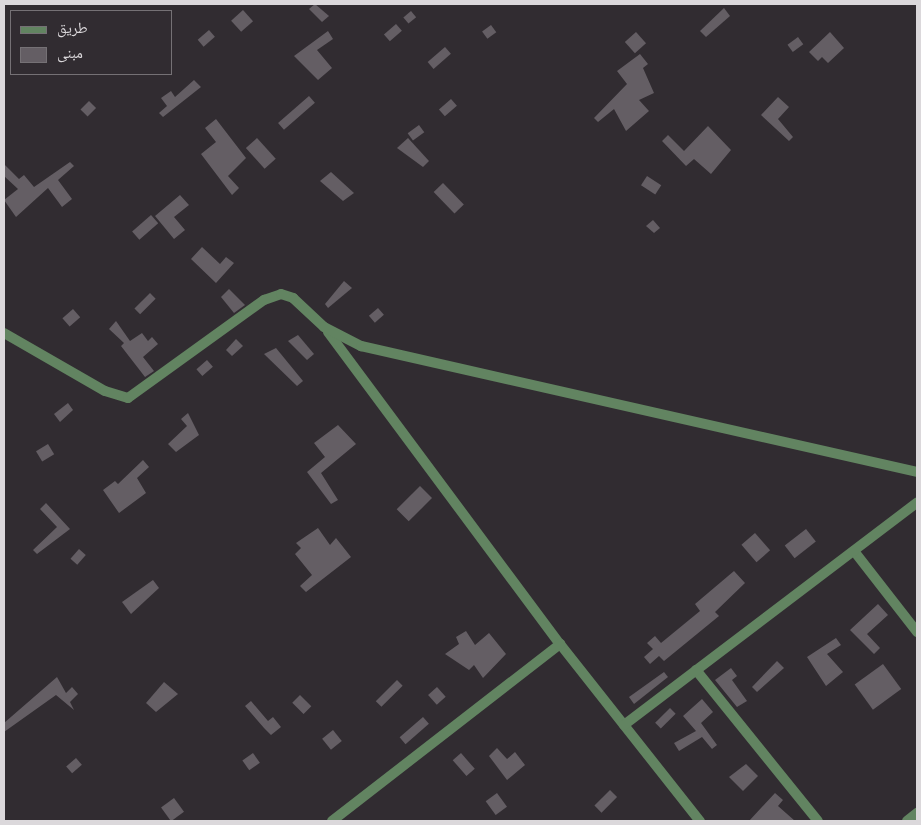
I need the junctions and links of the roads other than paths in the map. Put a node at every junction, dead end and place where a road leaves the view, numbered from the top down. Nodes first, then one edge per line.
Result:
1 (324, 327) junction
2 (4, 333) edge
3 (917, 472) edge
4 (917, 503) edge
5 (854, 551) junction
6 (917, 632) edge
7 (560, 644) junction
8 (696, 670) junction
9 (624, 725) junction
10 (917, 813) edge
11 (333, 821) edge
12 (700, 821) edge
13 (818, 821) edge
14 (907, 821) edge

1 - 2 street
1 - 3 street
1 - 7 street
4 - 5 street
5 - 6 street
5 - 8 street
7 - 9 street
7 - 11 street
8 - 9 street
8 - 13 street
9 - 12 street
10 - 14 street

